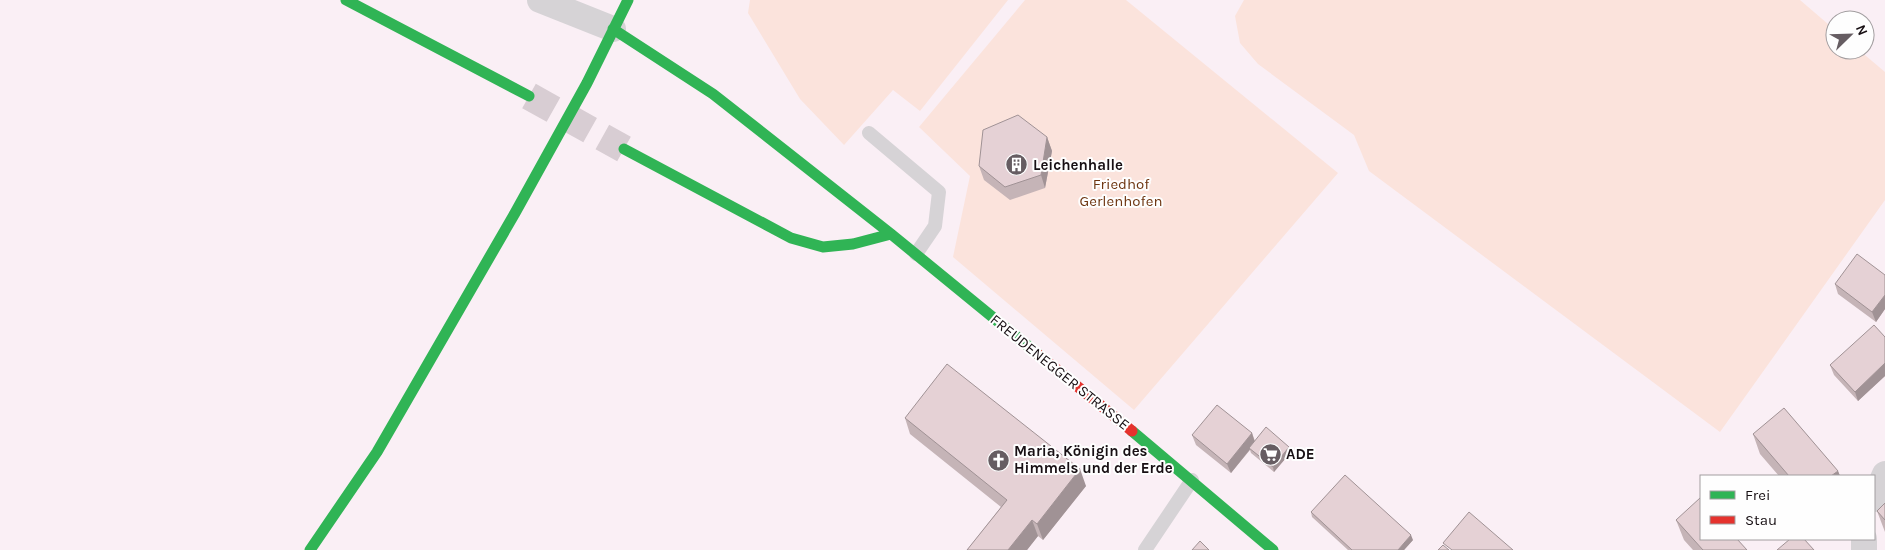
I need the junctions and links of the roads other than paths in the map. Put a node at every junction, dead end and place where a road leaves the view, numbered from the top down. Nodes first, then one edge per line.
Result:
1 (346, 0) edge
2 (540, 0) edge
3 (628, 0) edge
4 (613, 29) junction
5 (529, 96) tunnel mouth
6 (869, 133) dead end
7 (624, 149) tunnel mouth
8 (891, 234) junction
9 (916, 254) junction
10 (1885, 474) edge
11 (1192, 480) junction
12 (1875, 497) edge
13 (310, 550) edge
14 (1145, 550) edge
15 (1273, 550) edge

1 - 5 street
2 - 4 street, FREUDENEGGER STRASSE
3 - 4 street
4 - 8 street, FREUDENEGGER STRASSE
4 - 13 street
6 - 9 lane
7 - 8 street
8 - 9 street, FREUDENEGGER STRASSE
9 - 11 street, FREUDENEGGER STRASSE
10 - 12 street
11 - 14 lane
11 - 15 street, FREUDENEGGER STRASSE

